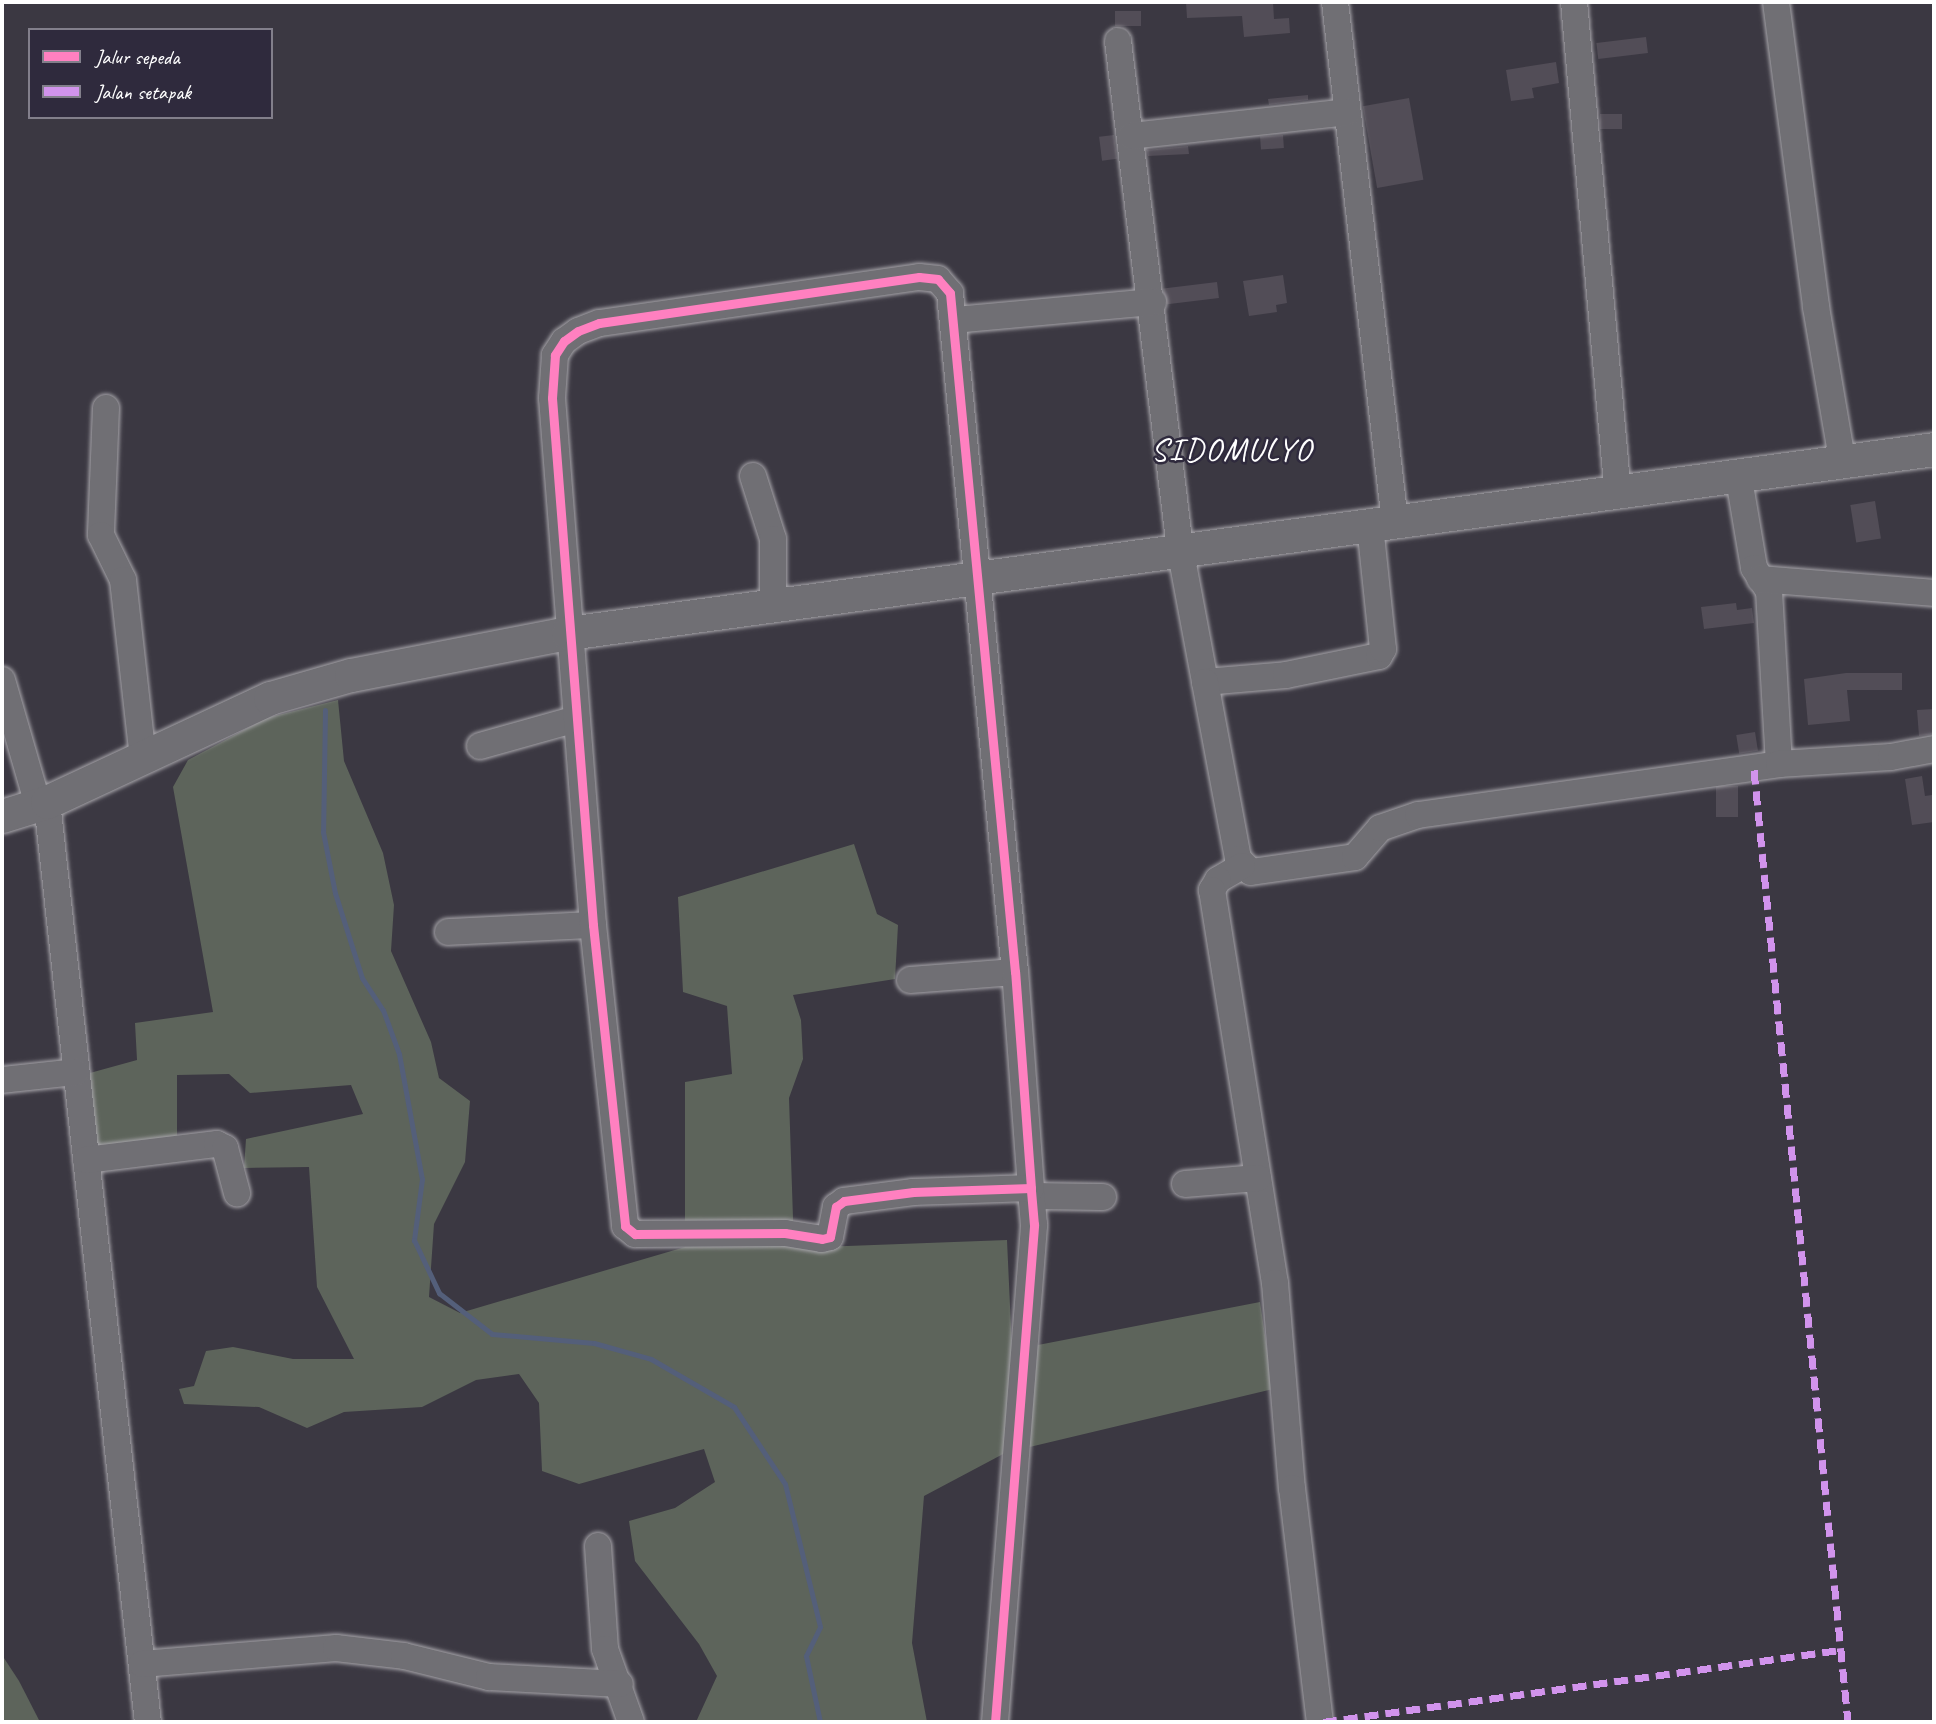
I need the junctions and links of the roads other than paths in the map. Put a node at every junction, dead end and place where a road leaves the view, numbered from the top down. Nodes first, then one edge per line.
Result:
1 (1335, 2) edge
2 (1574, 2) edge
3 (1776, 2) edge
4 (1118, 41) dead end
5 (1348, 113) junction
6 (1131, 136) junction
7 (1153, 302) junction
8 (955, 320) junction
9 (106, 408) dead end
10 (1934, 449) edge
11 (1842, 459) junction
12 (1738, 473) junction
13 (753, 476) dead end
14 (1618, 492) junction
15 (1382, 523) junction
16 (1180, 548) junction
17 (1760, 579) junction
18 (975, 580) junction
19 (1934, 593) edge
20 (773, 605) junction
21 (568, 633) junction
22 (2, 680) edge
23 (1205, 682) junction
24 (576, 719) junction
25 (480, 746) dead end
26 (1934, 748) edge
27 (143, 759) junction
28 (1779, 764) junction
29 (43, 803) junction
30 (2, 816) edge
31 (1242, 866) junction
32 (593, 925) junction
33 (448, 932) dead end
34 (1015, 972) junction
35 (910, 980) dead end
36 (76, 1072) junction
37 (2, 1080) edge
38 (86, 1160) junction
39 (1258, 1178) junction
40 (1185, 1184) dead end
41 (1031, 1192) junction
42 (237, 1193) dead end
43 (1102, 1197) dead end
44 (598, 1546) dead end
45 (142, 1664) junction
46 (620, 1684) junction
47 (148, 1722) edge
48 (631, 1722) edge
49 (995, 1722) edge
50 (1320, 1722) edge

1 - 5 street
2 - 14 street
3 - 11 street
4 - 6 street
5 - 6 street
5 - 15 street
6 - 7 street
7 - 8 street
7 - 16 street
8 - 18 street
8 - 21 street
9 - 27 street
10 - 11 main road
11 - 12 main road
12 - 14 main road
12 - 17 street
13 - 20 street
14 - 15 main road
15 - 16 main road
15 - 23 street
16 - 18 main road
16 - 23 street
17 - 19 street
17 - 28 street
18 - 20 main road
18 - 34 street
20 - 21 main road
21 - 24 street
21 - 27 main road
22 - 29 street
23 - 31 street
24 - 25 street
24 - 32 street
26 - 28 street
27 - 29 main road
28 - 31 street
29 - 30 main road
29 - 36 street
31 - 39 street
32 - 33 street
32 - 41 street
34 - 35 street
34 - 41 street
36 - 37 street
36 - 38 street
38 - 42 street
38 - 45 street
39 - 40 street
39 - 50 street
41 - 43 street
41 - 49 street
44 - 46 street
45 - 46 street
45 - 47 street
46 - 48 street

